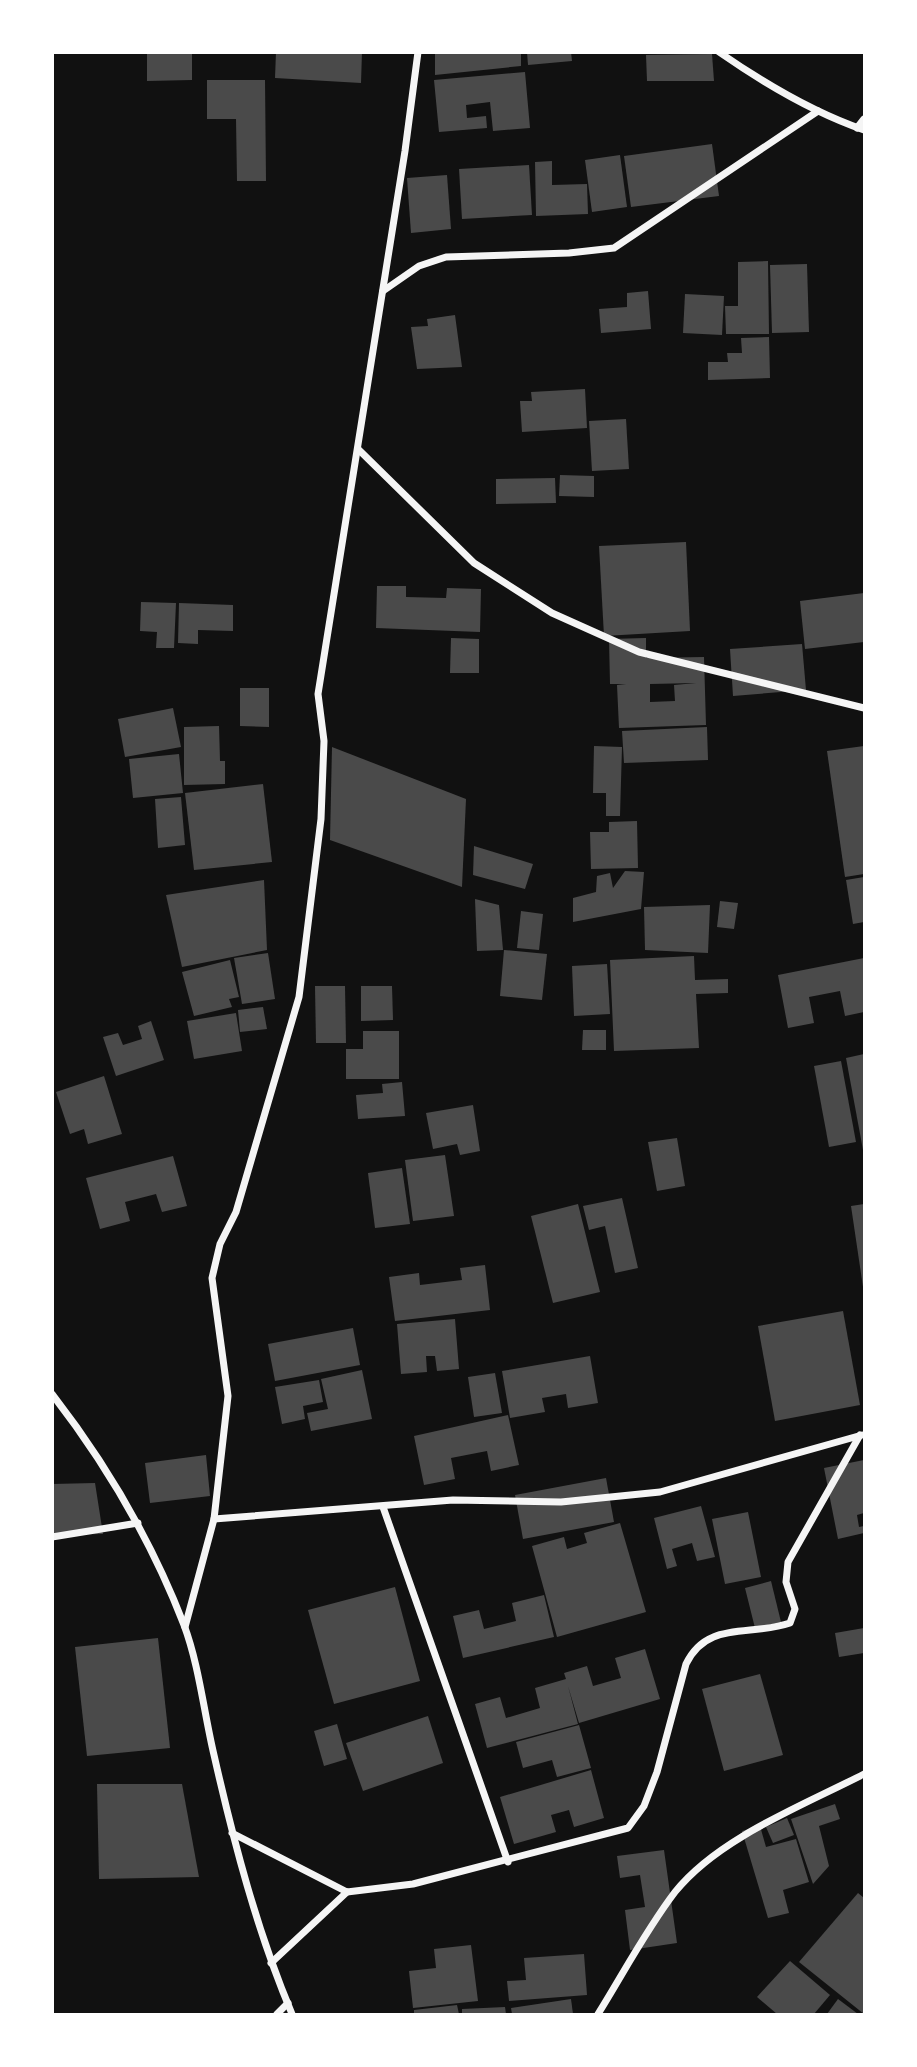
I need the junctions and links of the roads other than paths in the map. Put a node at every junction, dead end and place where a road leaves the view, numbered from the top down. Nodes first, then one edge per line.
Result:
1 (418, 52) edge
2 (719, 52) edge
3 (818, 111) junction
4 (864, 118) edge
5 (861, 129) edge
6 (383, 291) junction
7 (358, 449) junction
8 (864, 708) edge
9 (52, 1394) edge
10 (862, 1435) edge
11 (383, 1507) junction
12 (214, 1518) junction
13 (138, 1523) junction
14 (52, 1537) edge
15 (185, 1627) junction
16 (864, 1774) edge
17 (232, 1833) junction
18 (508, 1862) junction
19 (347, 1892) junction
20 (271, 1963) junction
21 (288, 2003) junction
22 (277, 2014) edge
23 (292, 2014) edge
24 (598, 2014) edge

1 - 6 street
2 - 3 street
3 - 5 street
3 - 6 street
4 - 5 street
6 - 7 street
7 - 8 street
7 - 12 street
9 - 13 street
10 - 11 street
10 - 18 street
11 - 12 street
11 - 18 street
12 - 15 street
13 - 14 street
13 - 15 street
15 - 17 street
16 - 24 street
17 - 19 street
17 - 20 street
18 - 19 street
19 - 20 street
20 - 21 street
21 - 22 street
21 - 23 street

